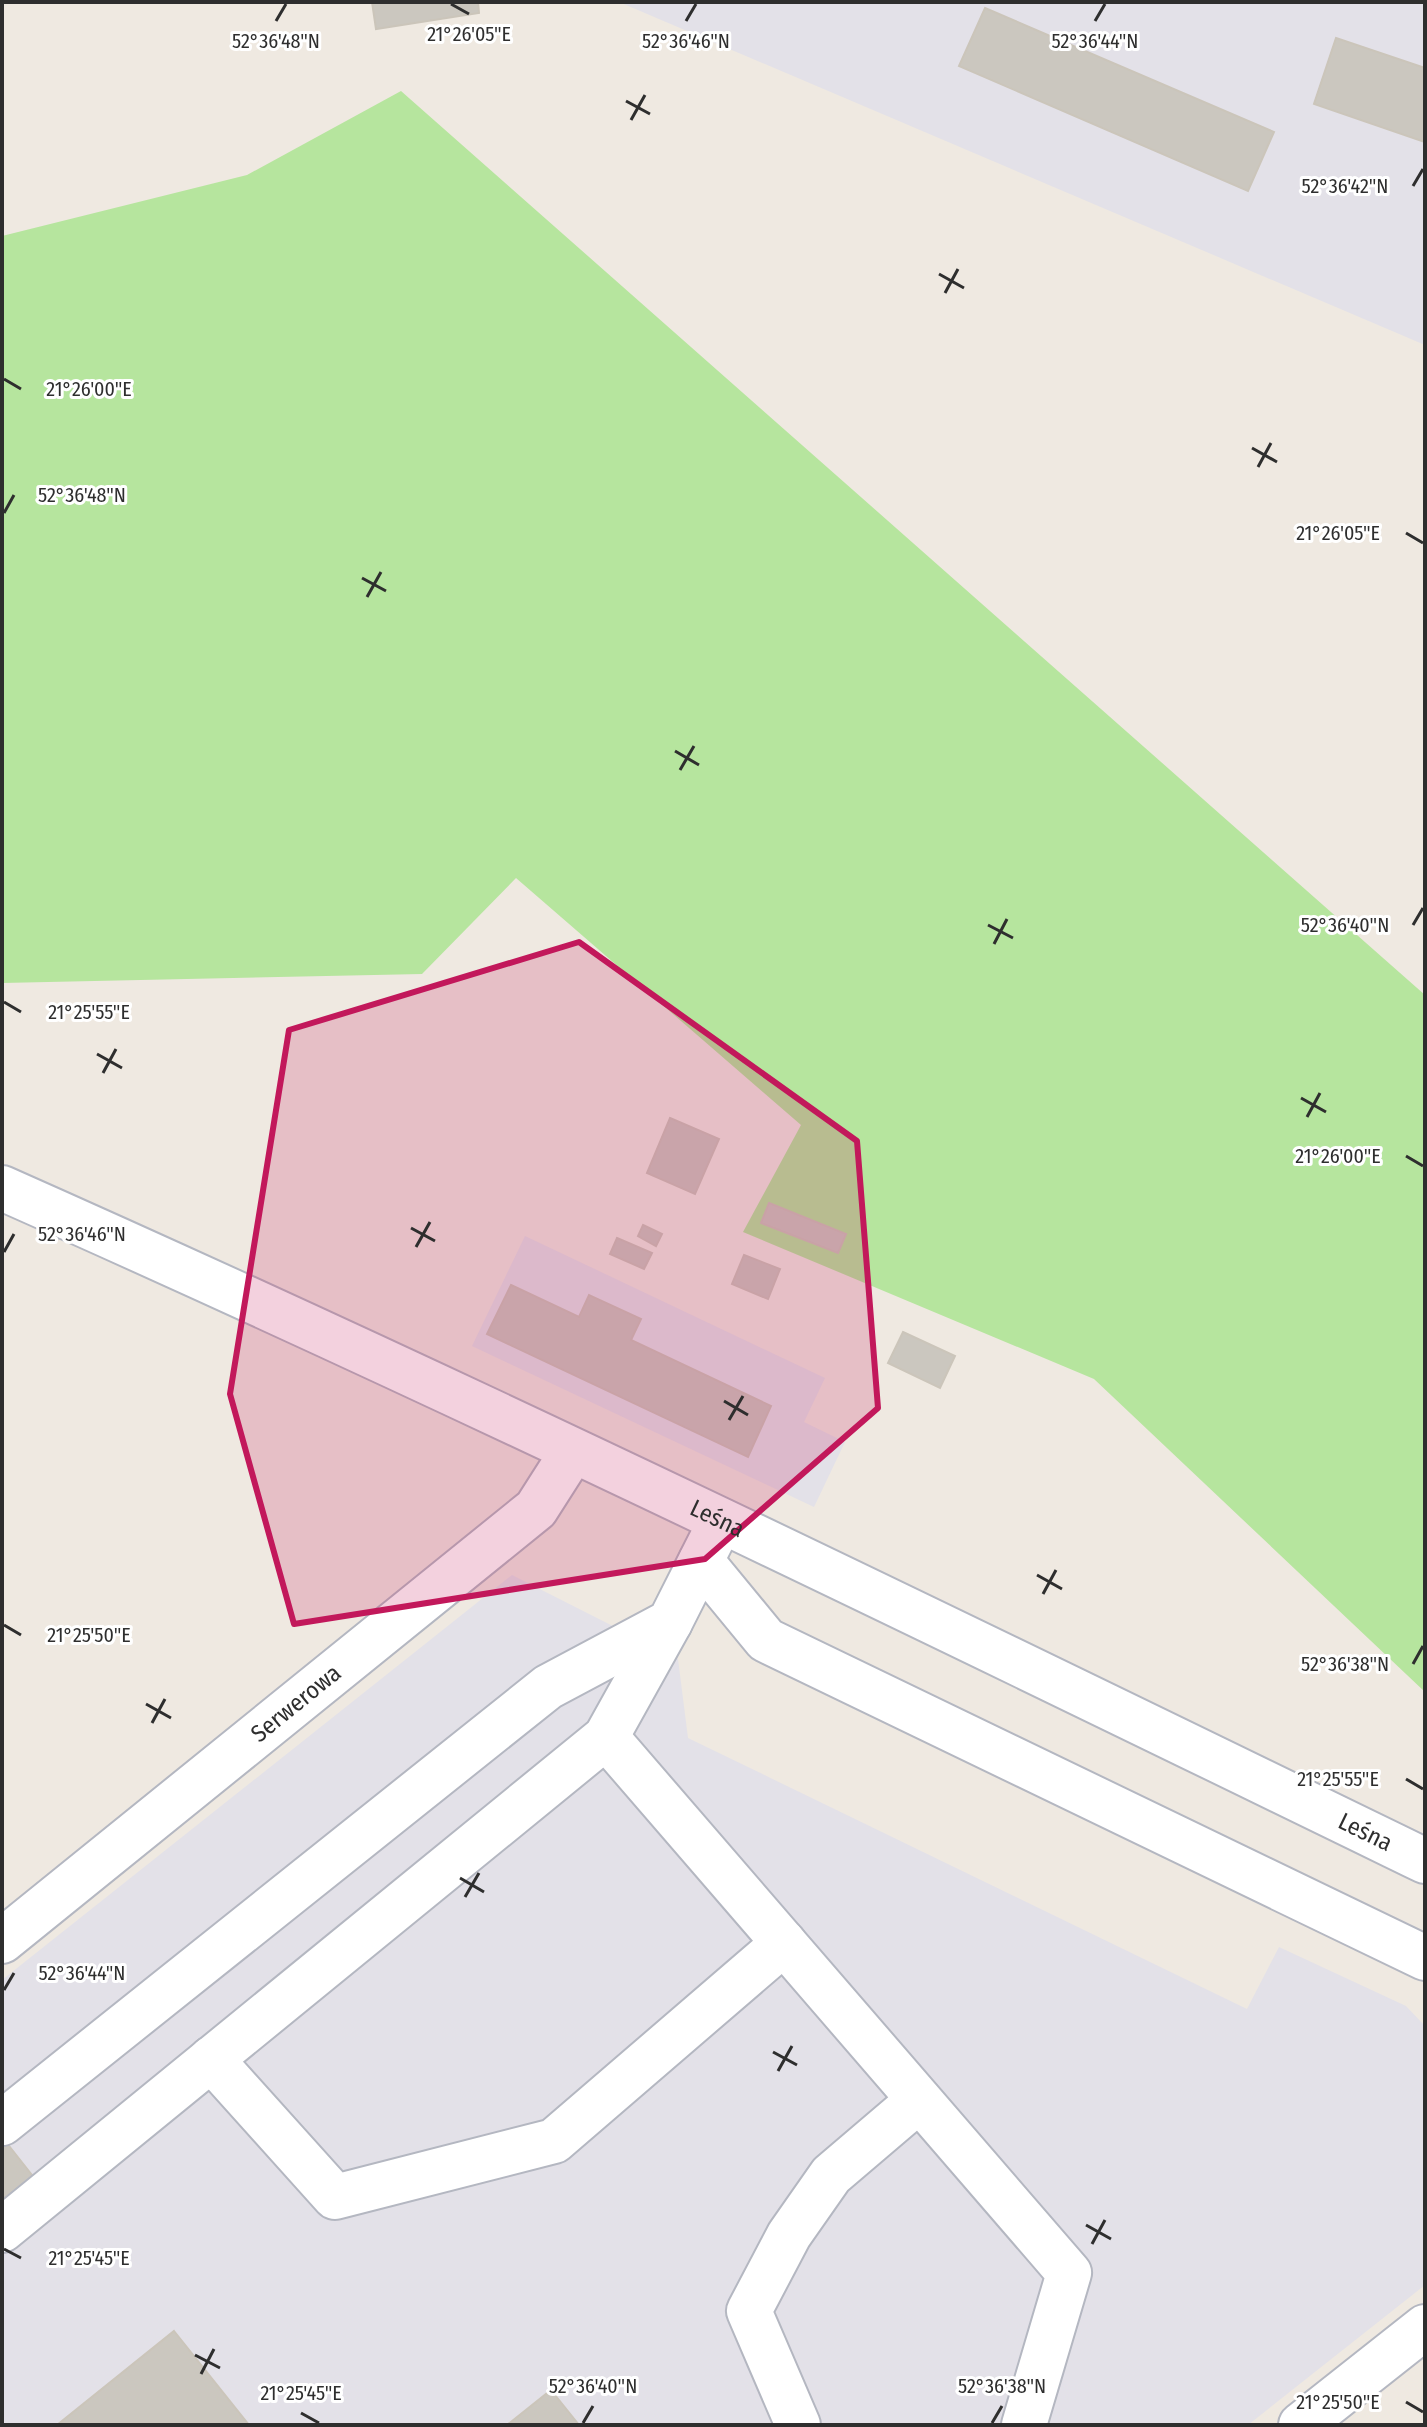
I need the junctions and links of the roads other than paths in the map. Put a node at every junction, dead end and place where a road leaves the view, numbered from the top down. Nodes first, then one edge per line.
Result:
1 (2, 1188) edge
2 (573, 1451) junction
3 (721, 1521) junction
4 (701, 1561) junction
5 (670, 1622) junction
6 (606, 1737) junction
7 (1425, 1861) edge
8 (2, 1941) edge
9 (784, 1943) junction
10 (1425, 1958) edge
11 (211, 2059) junction
12 (919, 2100) junction
13 (2, 2123) edge
14 (2, 2230) edge
15 (1425, 2327) edge
16 (798, 2425) edge
17 (1024, 2425) edge
18 (1301, 2425) edge

1 - 2 street, Leśna
2 - 3 street, Leśna
2 - 8 street, Serwerowa
3 - 4 street
3 - 7 street, Leśna
4 - 5 street
4 - 10 street
5 - 6 street
5 - 13 street
6 - 9 street
6 - 11 street
9 - 11 street
9 - 12 street
11 - 14 street
12 - 16 street
12 - 17 street
15 - 18 street

